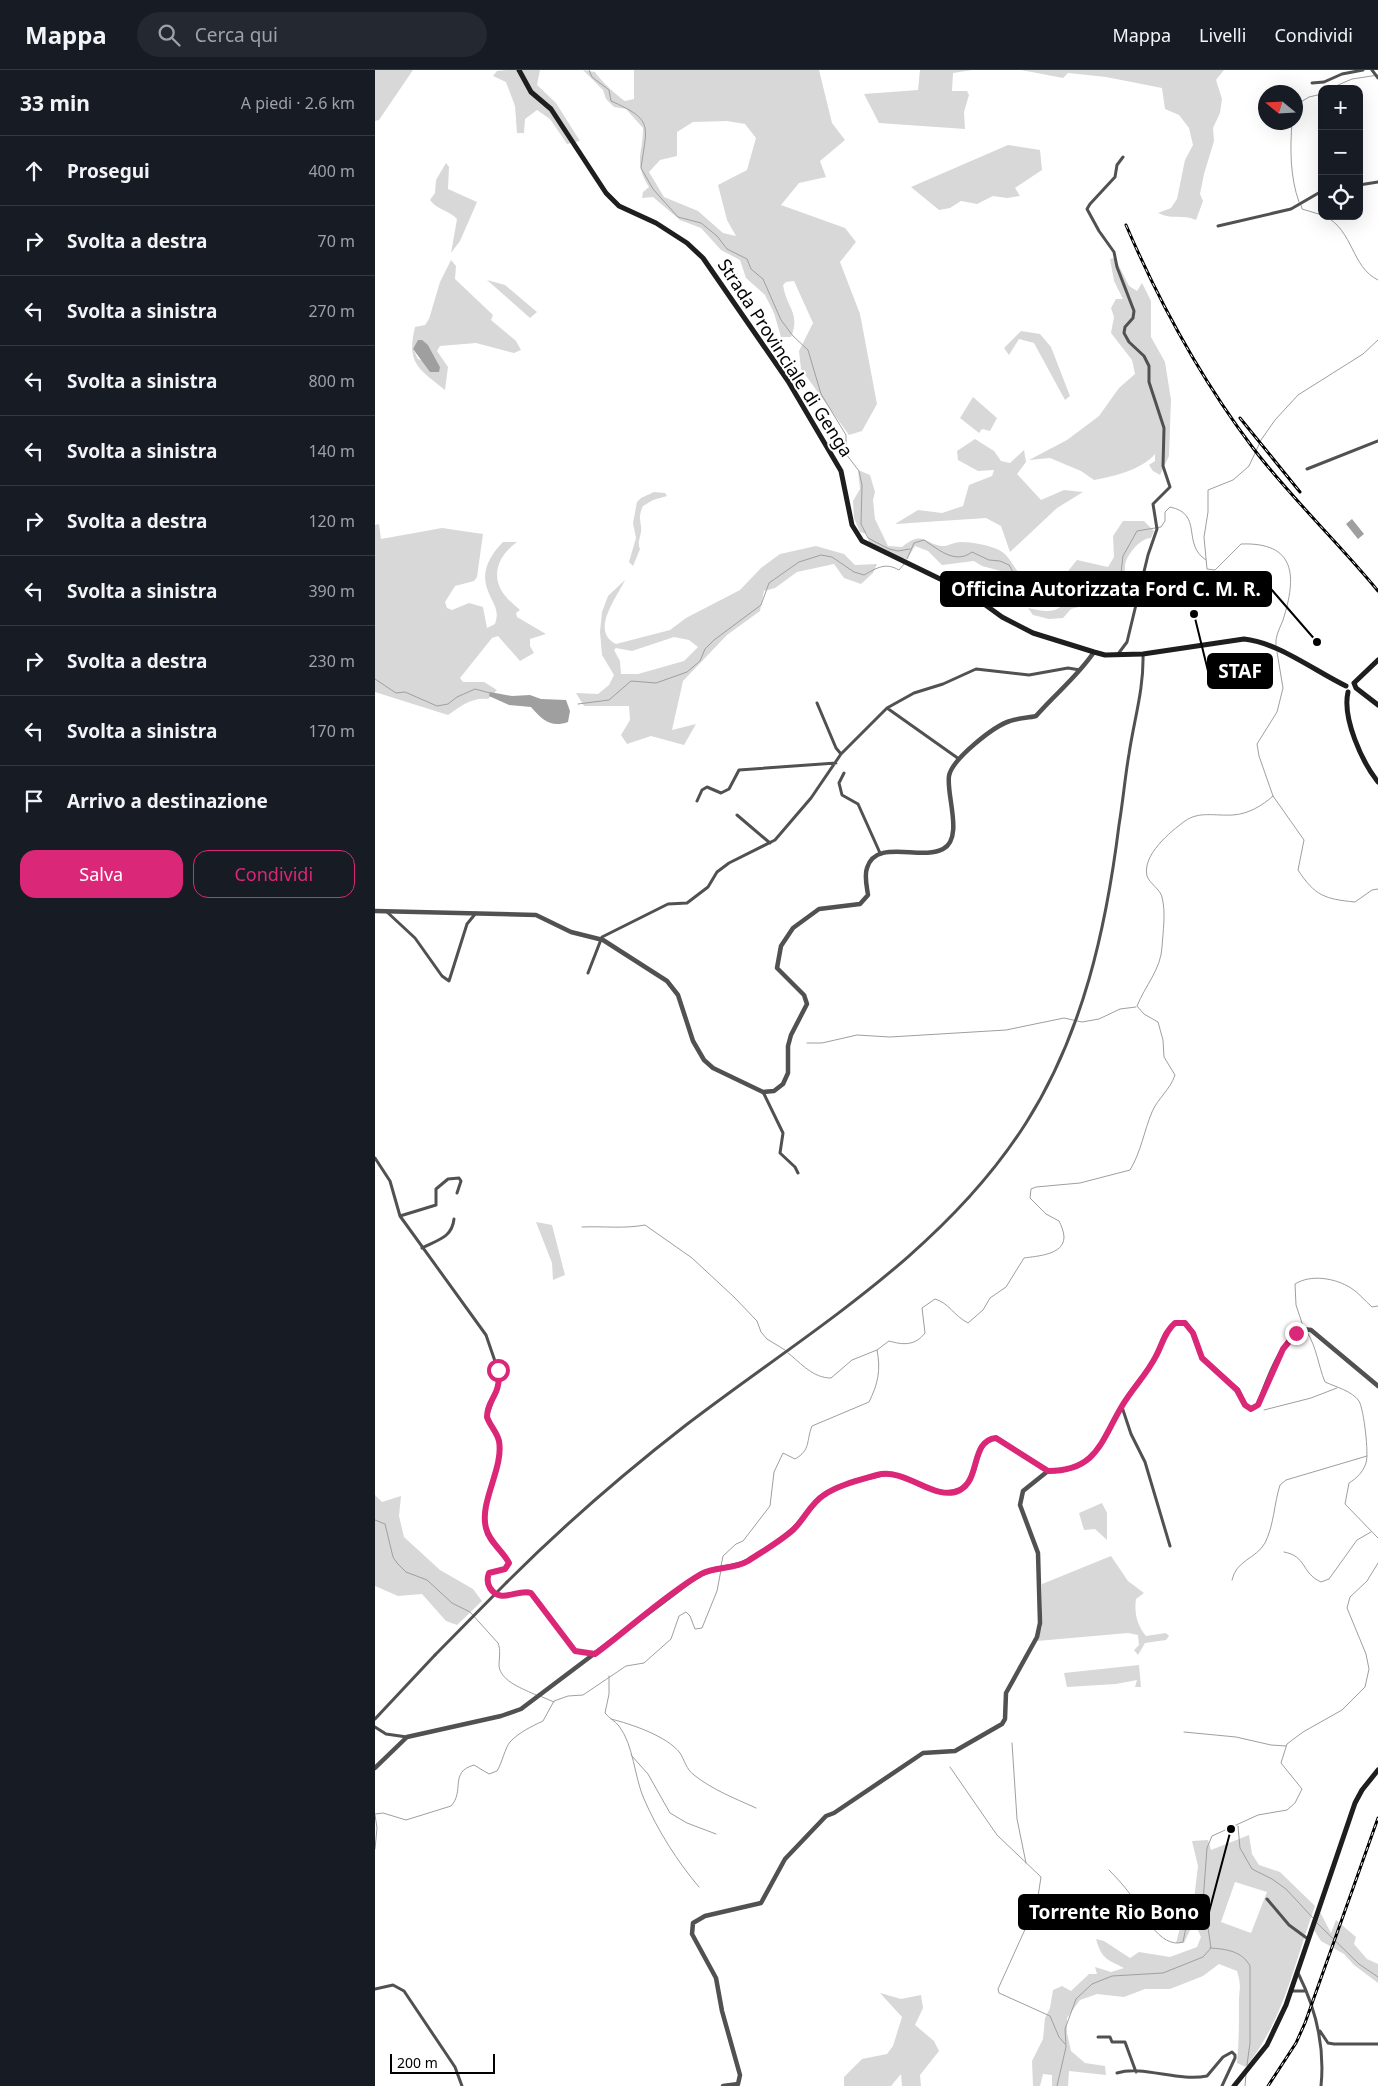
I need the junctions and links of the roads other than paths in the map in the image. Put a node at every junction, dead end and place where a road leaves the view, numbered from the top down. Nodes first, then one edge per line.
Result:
1 (519, 70) edge
2 (1363, 70) edge
3 (1371, 70) edge
4 (1378, 78) edge
5 (1312, 83) dead end
6 (1123, 157) dead end
7 (1378, 182) edge
8 (1363, 184) edge
9 (1318, 193) edge
10 (1218, 226) dead end
11 (1378, 441) edge
12 (1307, 469) dead end
13 (1094, 652) junction
14 (1143, 654) junction
15 (1117, 655) junction
16 (1378, 660) edge
17 (1080, 670) junction
18 (1355, 686) junction
19 (1347, 689) junction
20 (817, 703) dead end
21 (1378, 705) edge
22 (887, 708) junction
23 (841, 754) junction
24 (959, 759) junction
25 (838, 762) junction
26 (844, 773) dead end
27 (1378, 782) edge
28 (697, 802) dead end
29 (737, 815) dead end
30 (770, 843) junction
31 (880, 853) junction
32 (375, 911) edge
33 (386, 911) junction
34 (477, 913) junction
35 (600, 939) junction
36 (588, 973) dead end
37 (763, 1092) junction
38 (375, 1158) edge
39 (798, 1173) dead end
40 (457, 1193) dead end
41 (400, 1216) junction
42 (454, 1219) dead end
43 (422, 1248) junction
44 (1378, 1386) edge
45 (1122, 1406) junction
46 (1048, 1471) junction
47 (1170, 1546) dead end
48 (595, 1654) junction
49 (375, 1719) edge
50 (375, 1727) edge
51 (407, 1737) junction
52 (375, 1768) edge
53 (1378, 1770) edge
54 (1267, 1899) dead end
55 (1308, 1939) junction
56 (1297, 1973) junction
57 (1295, 1981) junction
58 (375, 1989) edge
59 (1291, 1991) junction
60 (1305, 1992) junction
61 (1318, 2028) junction
62 (1098, 2037) dead end
63 (1378, 2044) edge
64 (1136, 2072) junction
65 (1117, 2073) dead end
66 (462, 2086) edge
67 (723, 2086) edge
68 (1223, 2086) edge
69 (1233, 2086) edge
70 (1321, 2086) edge

1 - 13 main road, Strada Provinciale di Genga
2 - 5 street
3 - 4 street
6 - 15 street
7 - 8 street
9 - 10 street
11 - 12 street
13 - 15 main road, Strada Provinciale di Genga
13 - 17 street
14 - 15 main road, Strada Provinciale di Genga
14 - 19 main road, Strada Provinciale di Genga
14 - 49 street, bridge
16 - 18 main road
17 - 22 street
17 - 24 street
18 - 19 main road
18 - 19 main road
18 - 21 main road
19 - 27 main road
20 - 23 street
22 - 23 street
22 - 24 street
23 - 25 street
24 - 31 street
25 - 28 street
25 - 30 street
26 - 31 street
29 - 30 street
30 - 35 street
31 - 37 street
32 - 33 street
33 - 34 street
33 - 34 street
34 - 35 street
35 - 36 street
35 - 37 street
37 - 39 street
38 - 41 street
40 - 41 street
41 - 43 street
42 - 43 street
43 - 48 street
44 - 45 street
45 - 46 street
45 - 47 street
46 - 48 street
46 - 67 street
48 - 51 street
50 - 51 street
51 - 52 street
53 - 55 main road
54 - 55 street
55 - 56 main road
56 - 57 main road
56 - 60 street
57 - 59 main road
57 - 60 street
58 - 66 street
59 - 60 street
59 - 69 main road
60 - 61 street
61 - 63 street
61 - 70 street
62 - 64 street
64 - 65 street
64 - 68 street

